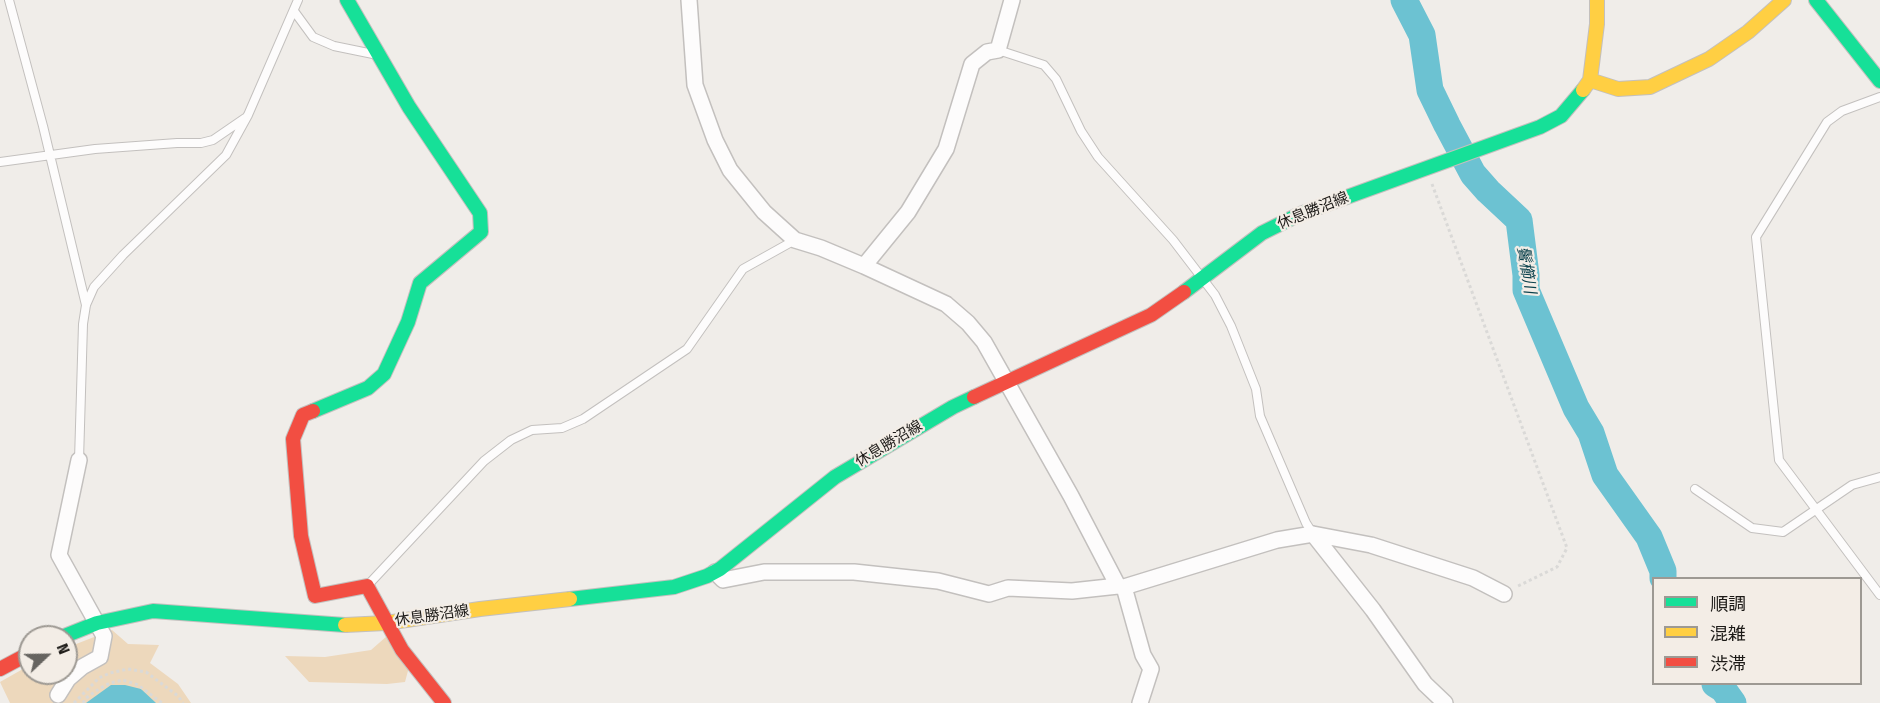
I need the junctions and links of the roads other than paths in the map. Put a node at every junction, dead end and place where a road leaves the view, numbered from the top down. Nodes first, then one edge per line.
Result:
1 (9, 0) edge
2 (298, 0) edge
3 (347, 0) edge
4 (689, 0) edge
5 (1012, 0) edge
6 (1597, 0) edge
7 (1784, 0) edge
8 (1816, 0) edge
9 (294, 11) junction
10 (998, 50) junction
11 (379, 55) junction
12 (1590, 80) junction
13 (1880, 81) edge
14 (1880, 96) edge
15 (248, 115) junction
16 (48, 155) junction
17 (0, 162) edge
18 (795, 240) junction
19 (864, 266) junction
20 (1202, 278) junction
21 (86, 305) junction
22 (1007, 381) junction
23 (80, 460) joint
24 (1880, 477) edge
25 (1695, 489) dead end
26 (1815, 511) junction
27 (1313, 534) junction
28 (715, 572) junction
29 (367, 586) junction
30 (1121, 586) junction
31 (1504, 594) road end
32 (1880, 595) edge
33 (97, 622) junction
34 (386, 623) junction
35 (78, 630) edge
36 (18, 659) edge
37 (0, 669) edge
38 (56, 699) edge
39 (444, 703) edge
40 (1140, 703) edge
41 (1445, 703) edge

1 - 16 lane
2 - 9 lane
3 - 11 main road
4 - 18 street
5 - 10 street
6 - 12 main road, 休息勝沼線
7 - 12 main road
8 - 13 main road
9 - 11 lane
9 - 15 lane
10 - 19 street
10 - 20 lane
11 - 29 main road
12 - 20 main road, 休息勝沼線
14 - 26 lane
15 - 16 lane
15 - 21 lane
16 - 17 lane
16 - 21 lane
18 - 19 street
18 - 29 lane
19 - 22 street
20 - 22 main road, 休息勝沼線
20 - 27 lane
21 - 23 lane
22 - 28 main road, 休息勝沼線
22 - 30 street
23 - 33 street
24 - 26 lane
25 - 26 lane
26 - 32 lane
27 - 30 street
27 - 31 street
27 - 41 street
28 - 30 street
28 - 34 main road, 休息勝沼線
29 - 34 main road
30 - 40 street
33 - 34 main road, 休息勝沼線
33 - 35 main road, 休息勝沼線
33 - 38 street
34 - 39 main road
36 - 37 main road

